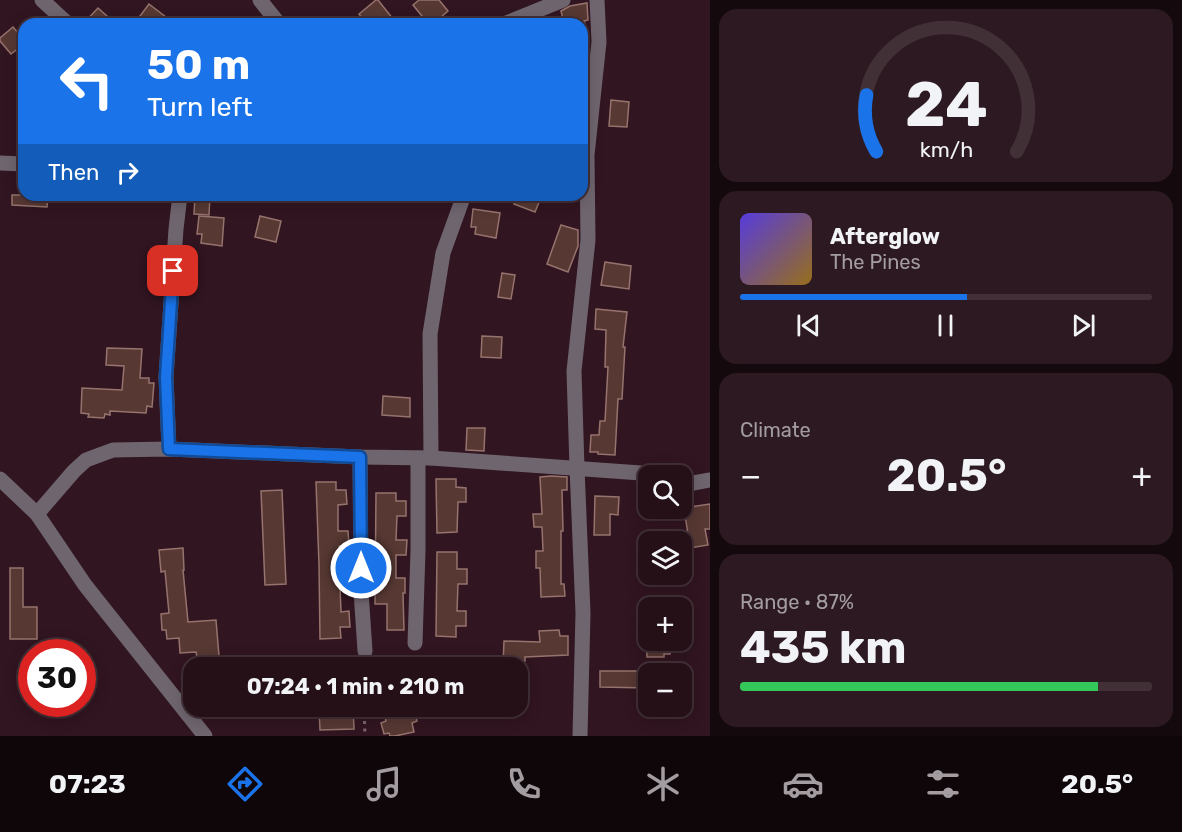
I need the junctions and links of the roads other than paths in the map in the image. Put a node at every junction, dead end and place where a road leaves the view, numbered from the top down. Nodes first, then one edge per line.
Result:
1 (42, 0) edge
2 (260, 0) edge
3 (563, 0) edge
4 (597, 0) edge
5 (62, 18) edge
6 (274, 18) edge
7 (519, 18) edge
8 (588, 146) edge
9 (0, 163) edge
10 (18, 164) edge
11 (179, 201) edge
12 (462, 201) edge
13 (588, 201) edge
14 (169, 449) junction
15 (360, 457) junction
16 (425, 458) junction
17 (577, 468) junction
18 (638, 473) edge
19 (0, 479) edge
20 (710, 480) edge
21 (692, 483) edge
22 (37, 514) junction
23 (415, 643) dead end
24 (365, 651) dead end
25 (205, 736) edge
26 (580, 736) edge

1 - 5 street
2 - 6 street
3 - 7 street
4 - 8 street
9 - 10 street
11 - 14 street
12 - 16 street
13 - 17 street
14 - 15 street
14 - 22 street
15 - 16 street
15 - 24 street
16 - 17 street
16 - 23 street
17 - 18 street
17 - 26 street
19 - 22 street
20 - 21 street
22 - 25 street

